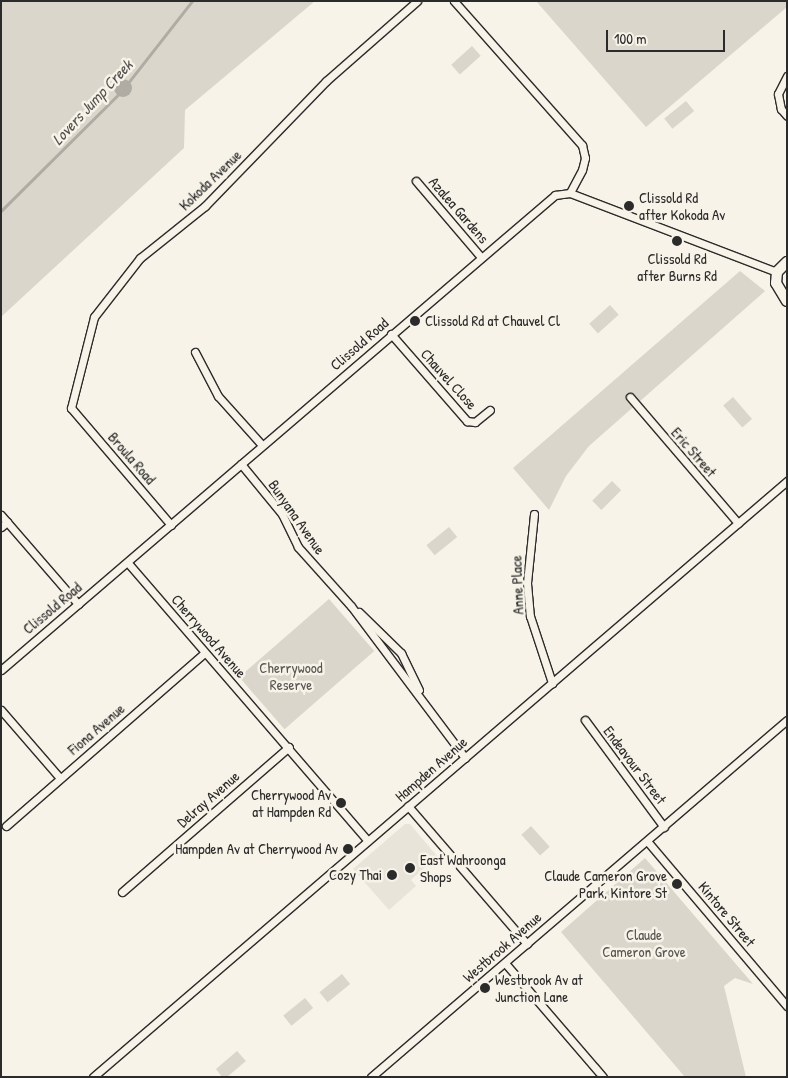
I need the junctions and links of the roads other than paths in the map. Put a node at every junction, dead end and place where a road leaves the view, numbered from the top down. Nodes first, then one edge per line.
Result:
1 (417, 1) edge
2 (454, 1) edge
3 (787, 76) edge
4 (787, 116) edge
5 (416, 181) dead end
6 (570, 193) junction
7 (481, 257) junction
8 (787, 262) edge
9 (777, 272) junction
10 (787, 302) edge
11 (391, 334) junction
12 (195, 352) dead end
13 (630, 398) dead end
14 (71, 408) joint
15 (490, 410) dead end
16 (262, 445) junction
17 (241, 464) junction
18 (787, 481) edge
19 (534, 514) dead end
20 (1, 515) edge
21 (4, 524) edge
22 (738, 524) junction
23 (171, 525) junction
24 (128, 562) junction
25 (78, 604) junction
26 (204, 652) junction
27 (1, 670) edge
28 (552, 683) junction
29 (1, 710) edge
30 (585, 720) dead end
31 (787, 720) edge
32 (289, 747) junction
33 (465, 758) junction
34 (60, 778) junction
35 (408, 806) junction
36 (6, 826) dead end
37 (664, 827) junction
38 (368, 841) junction
39 (647, 842) junction
40 (122, 892) dead end
41 (527, 944) junction
42 (505, 963) junction
43 (787, 1006) edge
44 (93, 1077) edge
45 (371, 1077) edge
46 (603, 1077) edge

1 - 14 street, Kokoda Avenue
2 - 6 street
3 - 4 street
5 - 7 street, Azalea Gardens
6 - 7 street, Clissold Road
6 - 9 street
7 - 11 street, Clissold Road
8 - 9 main road
9 - 10 main road
11 - 15 street, Chauvel Close
11 - 16 street, Clissold Road
12 - 16 street
13 - 22 street, Eric Street
14 - 23 street, Broula Road
16 - 17 street, Clissold Road
17 - 23 street, Clissold Road
17 - 33 street, Bunyana Avenue
18 - 22 street, Hampden Avenue
19 - 28 street, Anne Place
20 - 21 street
21 - 25 street
22 - 28 street, Hampden Avenue
23 - 24 street, Clissold Road
24 - 25 street, Clissold Road
24 - 26 street, Cherrywood Avenue
25 - 27 street, Clissold Road
26 - 32 street, Cherrywood Avenue
26 - 34 street, Fiona Avenue
28 - 33 street, Hampden Avenue
29 - 34 street
30 - 37 street, Endeavour Street
31 - 37 street, Westbrook Avenue
32 - 38 street, Cherrywood Avenue
32 - 40 street, Delray Avenue
33 - 35 street, Hampden Avenue
34 - 36 street, Fiona Avenue
35 - 38 street, Hampden Avenue
35 - 41 street
37 - 39 street, Westbrook Avenue
38 - 44 street, Hampden Avenue
39 - 41 street, Westbrook Avenue
39 - 43 street, Kintore Street
41 - 42 street, Westbrook Avenue
42 - 45 street, Westbrook Avenue
42 - 46 street

